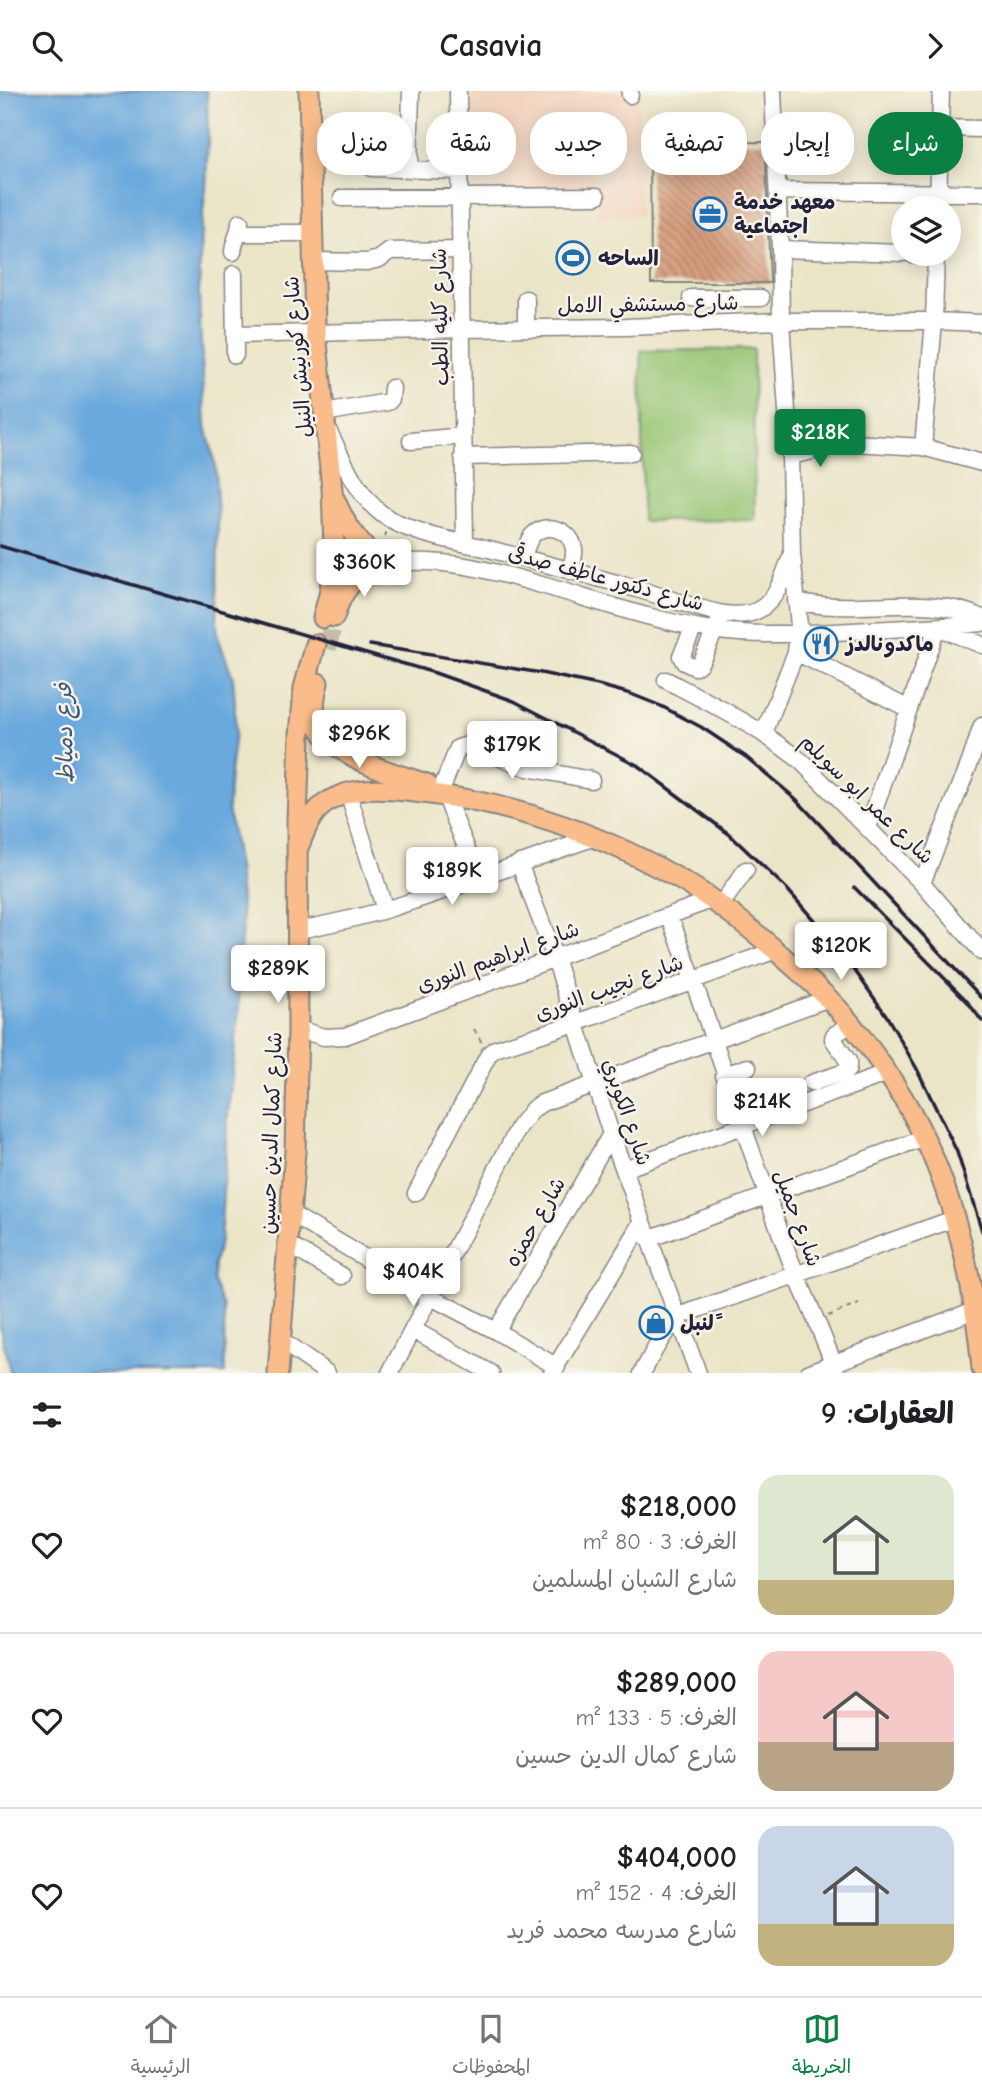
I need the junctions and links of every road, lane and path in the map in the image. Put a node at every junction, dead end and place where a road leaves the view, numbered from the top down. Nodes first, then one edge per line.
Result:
1 (299, 91) edge
2 (309, 91) edge
3 (320, 91) edge
4 (411, 91) edge
5 (458, 91) edge
6 (773, 91) edge
7 (941, 91) edge
8 (410, 112) edge
9 (458, 112) edge
10 (940, 112) edge
11 (309, 121) junction
12 (963, 129) edge
13 (982, 129) edge
14 (458, 175) edge
15 (939, 175) edge
16 (778, 191) junction
17 (982, 193) edge
18 (597, 196) dead end
19 (938, 196) edge
20 (458, 197) junction
21 (961, 197) edge
22 (342, 198) dead end
23 (891, 198) edge
24 (312, 233) junction
25 (780, 249) junction
26 (459, 250) junction
27 (233, 252) dead end
28 (891, 253) edge
29 (313, 261) junction
30 (936, 266) edge
31 (234, 274) dead end
32 (761, 298) dead end
33 (526, 299) dead end
34 (781, 321) junction
35 (934, 321) junction
36 (982, 323) edge
37 (707, 325) junction
38 (526, 328) junction
39 (461, 329) junction
40 (316, 332) junction
41 (235, 335) junction
42 (235, 355) dead end
43 (392, 387) dead end
44 (325, 419) junction
45 (789, 431) junction
46 (463, 436) junction
47 (411, 441) dead end
48 (836, 442) junction
49 (923, 447) junction
50 (631, 453) dead end
51 (790, 456) junction
52 (463, 457) junction
53 (982, 463) edge
54 (331, 489) junction
55 (388, 518) junction
56 (465, 542) junction
57 (792, 554) junction
58 (523, 558) junction
59 (381, 565) junction
60 (570, 571) junction
61 (796, 601) junction
62 (723, 613) junction
63 (328, 620) joint
64 (982, 620) edge
65 (694, 627) junction
66 (937, 627) junction
67 (715, 631) junction
68 (799, 634) junction
69 (982, 645) edge
70 (796, 652) junction
71 (666, 680) dead end
72 (909, 709) junction
73 (982, 729) edge
74 (764, 733) junction
75 (976, 767) edge
76 (591, 780) dead end
77 (443, 792) junction
78 (348, 793) junction
79 (868, 828) junction
80 (593, 838) junction
81 (298, 848) junction
82 (519, 863) junction
83 (746, 870) dead end
84 (479, 879) junction
85 (922, 883) junction
86 (375, 895) junction
87 (716, 903) junction
88 (670, 917) junction
89 (982, 925) edge
90 (299, 930) junction
91 (978, 947) edge
92 (776, 950) junction
93 (555, 958) junction
94 (694, 981) junction
95 (829, 998) junction
96 (576, 1023) junction
97 (851, 1024) junction
98 (298, 1029) junction
99 (713, 1042) junction
100 (748, 1067) dead end
101 (888, 1073) junction
102 (724, 1075) junction
103 (594, 1083) junction
104 (811, 1083) dead end
105 (742, 1126) junction
106 (611, 1134) junction
107 (925, 1138) junction
108 (624, 1169) junction
109 (416, 1193) dead end
110 (767, 1196) junction
111 (291, 1214) junction
112 (954, 1219) junction
113 (645, 1231) junction
114 (289, 1245) junction
115 (796, 1274) junction
116 (342, 1276) dead end
117 (431, 1297) junction
118 (859, 1304) dead end
119 (975, 1310) junction
120 (677, 1320) junction
121 (817, 1320) junction
122 (414, 1330) junction
123 (496, 1331) junction
124 (281, 1341) junction
125 (835, 1368) edge
126 (982, 1369) edge
127 (555, 1370) edge
128 (392, 1372) edge
129 (278, 1373) edge
130 (326, 1373) edge
131 (491, 1373) edge
132 (642, 1373) edge
133 (698, 1373) edge
134 (807, 1373) edge

1 - 11 main road
2 - 11 main road, شارع كورنيش النيل
3 - 11 main road
4 - 8 street
5 - 9 street, شارع كليه الطب
6 - 16 street
7 - 10 street
11 - 24 main road, شارع كورنيش النيل
12 - 13 street
14 - 20 street, شارع كليه الطب
15 - 19 street
16 - 23 street
16 - 25 street
17 - 21 street
18 - 20 street
20 - 22 street
20 - 26 street, شارع كليه الطب
24 - 27 street
24 - 29 main road, شارع كورنيش النيل
25 - 28 street
25 - 34 street
26 - 29 street
26 - 39 street, شارع كليه الطب
29 - 40 main road, شارع كورنيش النيل
30 - 35 street
31 - 41 street
32 - 37 street
33 - 38 street
34 - 35 street, شارع مستشفي الامل
34 - 37 street, شارع مستشفي الامل
34 - 45 street
35 - 36 street, شارع مستشفي الامل
35 - 49 street
37 - 38 street, شارع مستشفي الامل
38 - 39 street, شارع مستشفي الامل
39 - 40 street, شارع مستشفي الامل
39 - 46 street, شارع كليه الطب
40 - 41 street, شارع مستشفي الامل
40 - 44 main road, شارع كورنيش النيل
41 - 42 street
43 - 44 street
44 - 54 main road, شارع كورنيش النيل
44 - 55 street, شارع دكتور عاطف صدقى
45 - 48 street
45 - 51 street
46 - 47 street
46 - 52 street, شارع كليه الطب
48 - 49 street
48 - 51 street
49 - 53 street
50 - 52 street
51 - 57 street
52 - 56 street, شارع كليه الطب
54 - 59 main road
54 - 63 main road, شارع كورنيش النيل
55 - 56 street, شارع دكتور عاطف صدقى
55 - 59 path
56 - 58 street, شارع دكتور عاطف صدقى
57 - 61 street
57 - 62 street, شارع دكتور عاطف صدقى
58 - 60 street, شارع دكتور عاطف صدقى
58 - 60 street
59 - 63 main road, شارع دكتور عاطف صدقى
59 - 65 street, شارع دكتور عاطف صدقى
60 - 62 street, شارع دكتور عاطف صدقى
61 - 64 street, شارع دكتور عاطف صدقى
61 - 68 street
62 - 67 street
64 - 66 street, شارع دكتور عاطف صدقى
65 - 67 street, شارع دكتور عاطف صدقى
65 - 67 street
66 - 68 street, شارع دكتور عاطف صدقى
66 - 69 street
66 - 72 street
67 - 68 street, شارع دكتور عاطف صدقى
68 - 70 street
70 - 72 street
70 - 74 street
71 - 74 street, شارع عمر ابو سويلم
72 - 79 street
73 - 75 street
74 - 79 street, شارع عمر ابو سويلم
75 - 85 street
76 - 77 street
77 - 78 main road
77 - 80 main road
77 - 81 main road, شارع كمال الدين حسين
77 - 84 street
78 - 81 main road
78 - 86 street
79 - 85 street, شارع عمر ابو سويلم
80 - 82 street
80 - 87 main road
81 - 90 main road, شارع كمال الدين حسين
82 - 84 street
82 - 93 street, شارع الكوبري
83 - 87 street
84 - 86 street
85 - 91 street, شارع عمر ابو سويلم
86 - 90 street
87 - 88 street, شارع ابراهيم النورى
87 - 92 main road
88 - 93 street, شارع ابراهيم النورى
88 - 94 street, شارع جميل
89 - 91 street
90 - 98 main road, شارع كمال الدين حسين
92 - 94 street, شارع نجيب النورى
92 - 95 main road
93 - 96 street, شارع الكوبري
93 - 98 street, شارع ابراهيم النورى
94 - 96 street, شارع نجيب النورى
94 - 99 street, شارع جميل
95 - 97 main road
95 - 99 street
96 - 103 street, شارع الكوبري
96 - 109 street, شارع نجيب النورى
97 - 101 main road
97 - 104 street
98 - 111 main road, شارع كمال الدين حسين
99 - 102 street, شارع جميل
99 - 103 street
100 - 102 street
101 - 105 street
101 - 107 main road
102 - 105 street, شارع جميل
103 - 106 street, شارع الكوبري
103 - 117 street
105 - 108 street
105 - 110 street, شارع جميل
106 - 108 street, شارع الكوبري
106 - 123 street, شارع حمزه
107 - 110 street
107 - 112 main road
108 - 113 street, شارع الكوبري
110 - 113 street
110 - 115 street, شارع جميل
111 - 114 main road, شارع كمال الدين حسين
111 - 117 street
112 - 115 street
112 - 119 main road
113 - 120 street, شارع الكوبري
113 - 127 street
114 - 116 street
114 - 124 main road, شارع كمال الدين حسين
115 - 120 street
115 - 121 street, شارع جميل
117 - 122 street
117 - 123 street
118 - 121 path
119 - 125 street
119 - 126 main road
120 - 132 street
120 - 133 street, شارع الكوبري
121 - 125 street, شارع جميل
122 - 128 street
122 - 131 street
123 - 127 street
124 - 129 main road, شارع كمال الدين حسين
124 - 130 street
125 - 134 street

